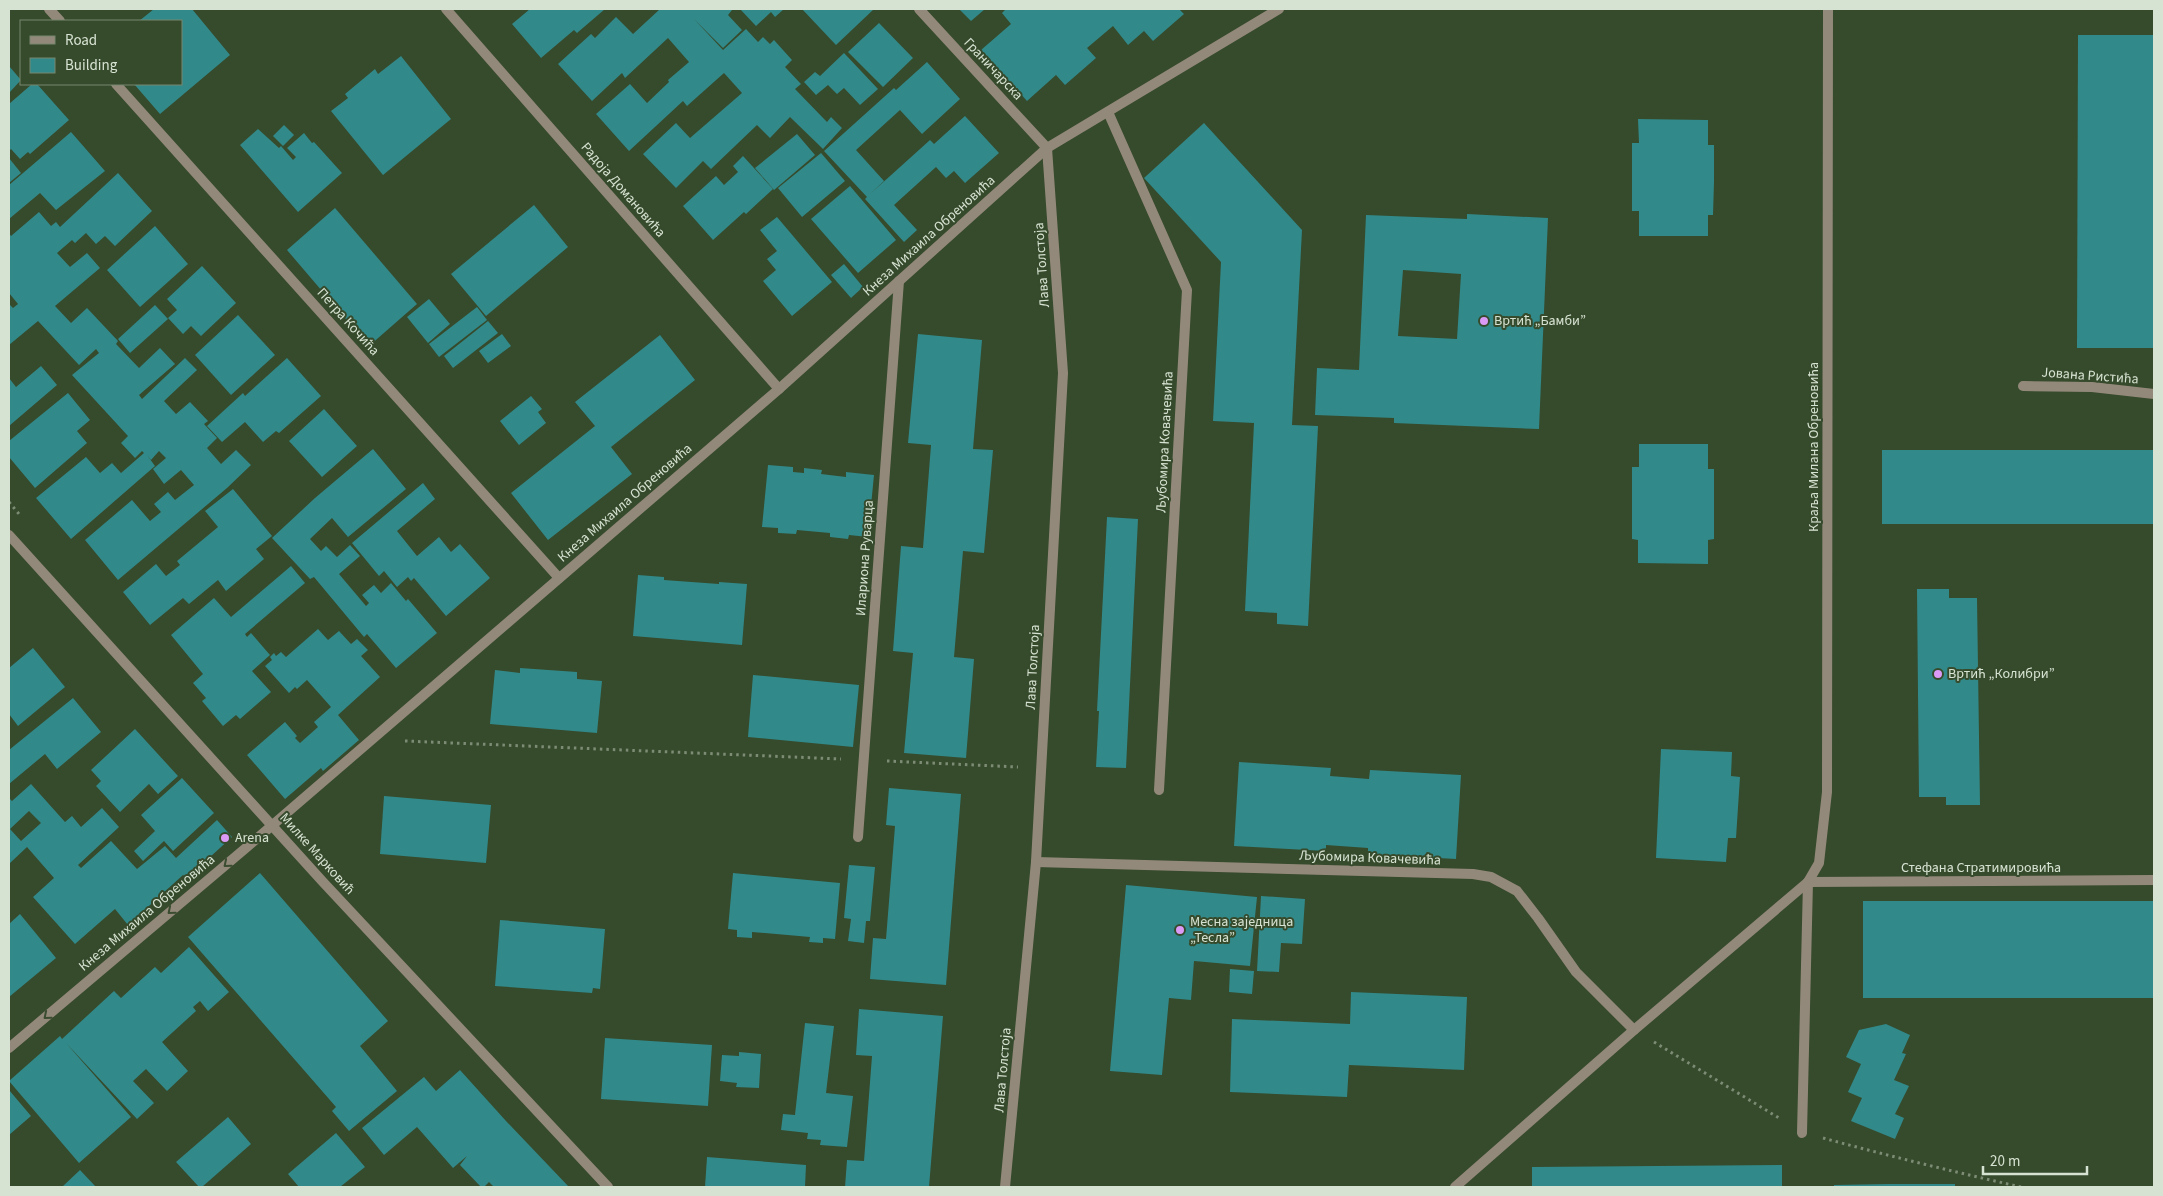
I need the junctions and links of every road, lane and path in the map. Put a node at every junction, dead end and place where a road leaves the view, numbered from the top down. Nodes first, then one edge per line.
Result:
1 (49, 9) edge
2 (446, 9) edge
3 (919, 9) edge
4 (1279, 9) edge
5 (1828, 9) edge
6 (59, 20) edge
7 (117, 85) edge
8 (1108, 112) junction
9 (1048, 148) junction
10 (899, 281) junction
11 (2024, 386) dead end
12 (779, 388) junction
13 (2154, 394) edge
14 (9, 535) edge
15 (559, 578) junction
16 (371, 740) junction
17 (864, 760) junction
18 (1041, 768) junction
19 (1159, 790) dead end
20 (272, 825) junction
21 (858, 837) dead end
22 (1036, 862) junction
23 (2154, 880) edge
24 (1808, 882) junction
25 (1634, 1030) junction
26 (9, 1048) edge
27 (1802, 1133) junction
28 (1468, 1176) junction
29 (608, 1187) edge
30 (1005, 1187) edge
31 (1455, 1187) edge
32 (1469, 1187) edge
33 (2021, 1187) edge

1 - 6 street
2 - 12 street, Радоја Домановића
3 - 9 street, Граничарска
4 - 8 street, Кнеза Михаила Обреновића
5 - 24 street, Краља Милана Обреновића
7 - 15 street, Петра Кочића
8 - 9 street, Кнеза Михаила Обреновића
8 - 19 street, Љубомира Ковачевића
9 - 10 street, Кнеза Михаила Обреновића
9 - 18 street, Лава Толстоја
10 - 12 street, Кнеза Михаила Обреновића
10 - 17 street, Илариона Руварца
11 - 13 street, Јована Ристића
12 - 15 street, Кнеза Михаила Обреновића
14 - 20 street, Милке Марковић
15 - 16 street, Кнеза Михаила Обреновића
16 - 17 path
16 - 20 street, Кнеза Михаила Обреновића
17 - 18 path
17 - 21 street, Илариона Руварца
18 - 22 street, Лава Толстоја
20 -> 26 street, Кнеза Михаила Обреновића
20 - 29 street, Милке Марковић
22 - 25 street, Љубомира Ковачевића
22 - 30 street, Лава Толстоја
23 - 24 street, Стефана Стратимировића
24 - 25 street
24 - 27 street
25 - 27 path
25 - 28 street
27 - 33 path
28 - 31 street
28 - 32 street

